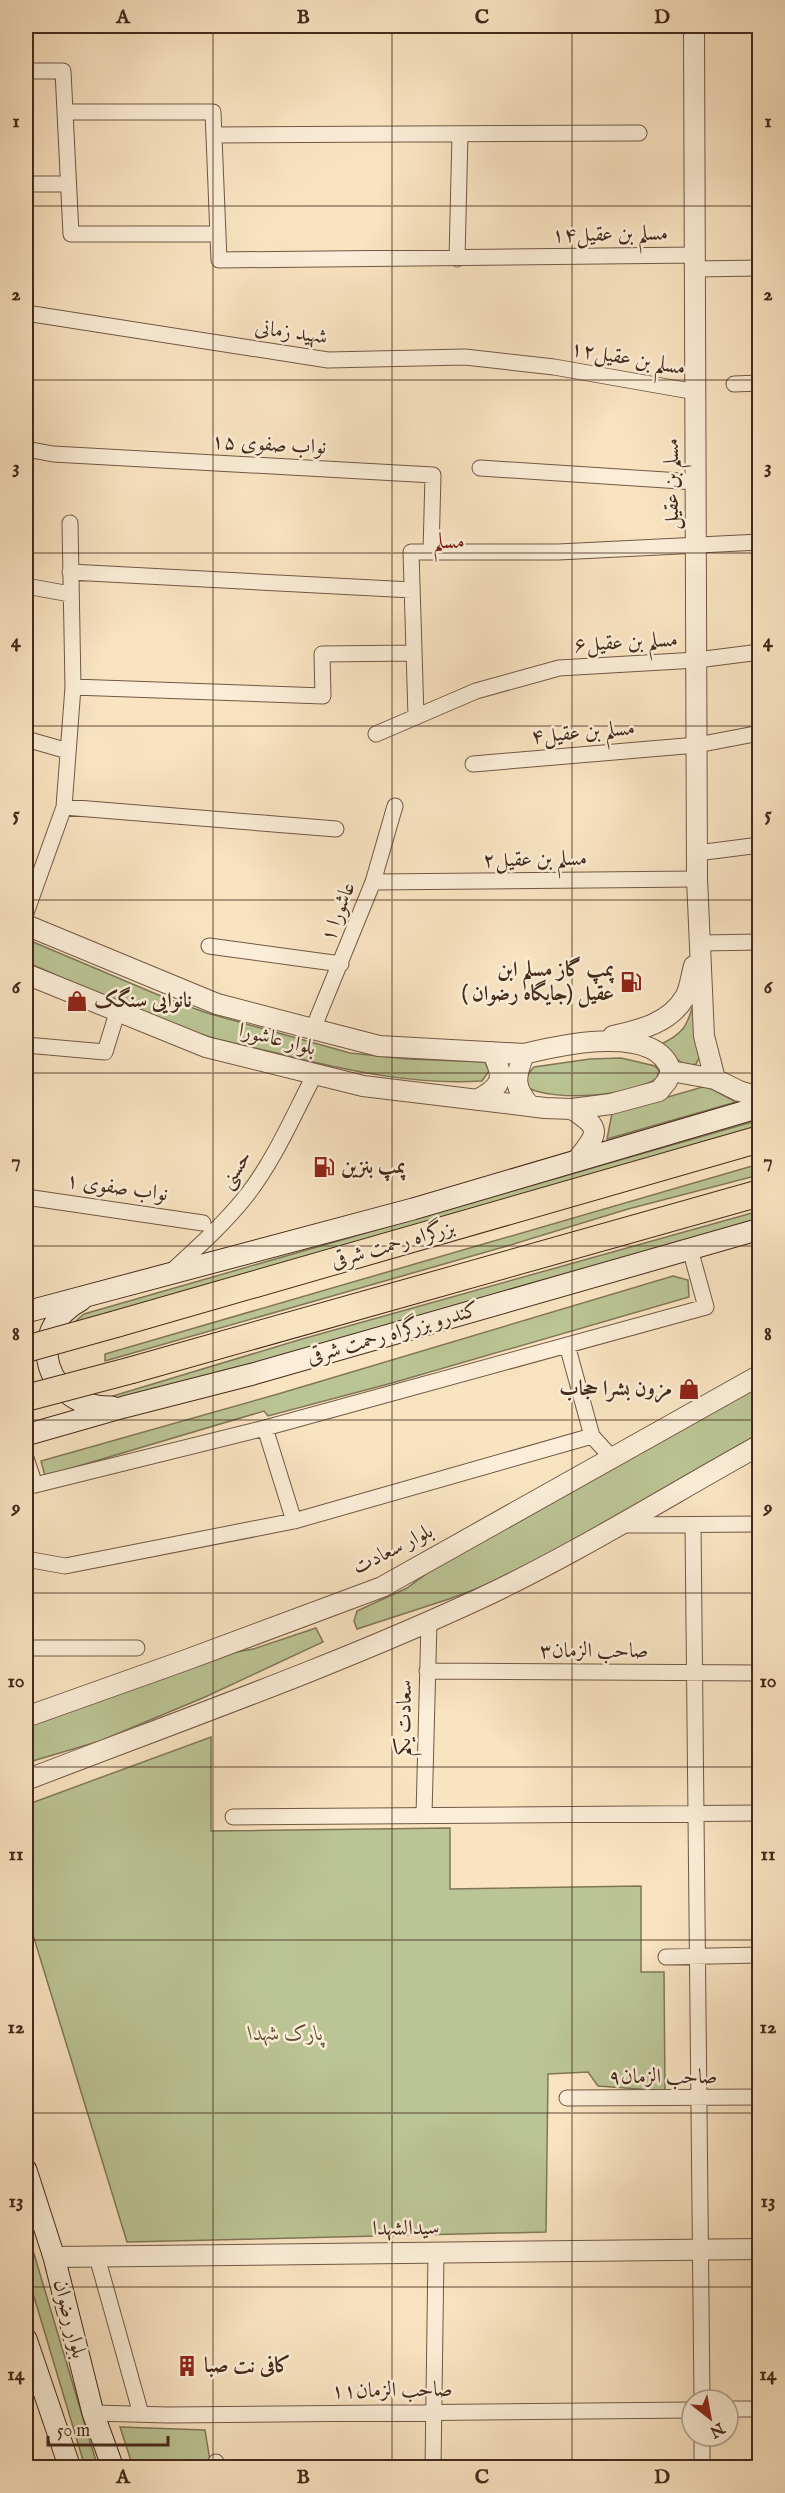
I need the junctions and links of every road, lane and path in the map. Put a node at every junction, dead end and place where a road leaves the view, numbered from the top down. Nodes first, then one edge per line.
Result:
1 (694, 26) edge
2 (26, 71) edge
3 (65, 112) junction
4 (639, 133) dead end
5 (459, 134) junction
6 (214, 135) junction
7 (26, 184) edge
8 (69, 184) junction
9 (218, 234) junction
10 (458, 259) junction
11 (695, 262) junction
12 (759, 268) edge
13 (26, 313) edge
14 (554, 366) joint
15 (759, 383) edge
16 (734, 384) dead end
17 (696, 392) junction
18 (26, 449) edge
19 (480, 468) dead end
20 (696, 482) junction
21 (70, 523) dead end
22 (759, 542) edge
23 (696, 547) junction
24 (431, 552) junction
25 (70, 572) junction
26 (26, 586) edge
27 (412, 590) junction
28 (70, 594) junction
29 (759, 652) edge
30 (414, 653) junction
31 (697, 660) junction
32 (73, 687) junction
33 (416, 716) junction
34 (759, 733) edge
35 (376, 734) dead end
36 (26, 739) edge
37 (697, 745) junction
38 (68, 751) junction
39 (473, 764) dead end
40 (395, 806) dead end
41 (64, 807) junction
42 (336, 829) dead end
43 (759, 845) edge
44 (697, 853) junction
45 (697, 879) junction
46 (373, 882) junction
47 (26, 913) edge
48 (26, 925) edge
49 (759, 942) edge
50 (702, 943) junction
51 (209, 946) dead end
52 (341, 964) junction
53 (26, 974) edge
54 (117, 1013) junction
55 (313, 1029) junction
56 (585, 1042) junction
57 (26, 1045) edge
58 (492, 1052) junction
59 (524, 1054) junction
60 (671, 1071) junction
61 (315, 1074) junction
62 (716, 1079) junction
63 (759, 1098) edge
64 (477, 1100) junction
65 (530, 1106) junction
66 (759, 1107) edge
67 (572, 1109) junction
68 (759, 1139) edge
69 (577, 1160) junction
70 (759, 1193) edge
71 (26, 1197) edge
72 (203, 1222) dead end
73 (759, 1229) edge
74 (690, 1250) junction
75 (170, 1274) junction
76 (92, 1294) junction
77 (26, 1311) edge
78 (567, 1344) junction
79 (26, 1349) edge
80 (759, 1375) edge
81 (26, 1398) edge
82 (124, 1407) junction
83 (265, 1428) junction
84 (26, 1435) edge
85 (592, 1436) junction
86 (759, 1445) edge
87 (611, 1457) junction
88 (26, 1458) edge
89 (294, 1521) junction
90 (759, 1524) edge
91 (617, 1525) junction
92 (693, 1525) junction
93 (26, 1559) edge
94 (429, 1622) junction
95 (26, 1648) edge
96 (137, 1648) dead end
97 (427, 1671) junction
98 (694, 1673) junction
99 (759, 1673) edge
100 (26, 1717) edge
101 (26, 1780) edge
102 (695, 1813) junction
103 (759, 1813) edge
104 (424, 1815) junction
105 (233, 1817) dead end
106 (759, 1955) edge
107 (697, 1956) junction
108 (666, 1957) dead end
109 (759, 2097) edge
110 (567, 2098) dead end
111 (698, 2098) junction
112 (26, 2170) edge
113 (700, 2249) junction
114 (759, 2249) edge
115 (436, 2253) junction
116 (54, 2257) junction
117 (96, 2257) junction
118 (26, 2339) edge
119 (702, 2388) edge
120 (740, 2409) edge
121 (759, 2409) edge
122 (680, 2410) edge
123 (433, 2411) junction
124 (93, 2413) junction
125 (141, 2415) junction
126 (702, 2448) edge
127 (70, 2468) edge
128 (113, 2468) edge
129 (433, 2468) edge
130 (702, 2468) edge

1 - 11 street, مسلم بن عقیل
2 - 3 street
3 - 6 street
3 - 8 street
4 - 5 street
5 - 6 street
5 - 10 street
6 - 9 street
7 - 8 street
8 - 9 street
9 - 10 street, مسلم بن عقیل۱۴
10 - 11 street, مسلم بن عقیل۱۴
11 - 12 street, مسلم بن عقیل۱۴
11 - 17 street, مسلم بن عقیل
13 - 14 street, شهید زمانی
14 - 17 street, مسلم بن عقیل۱۲
15 - 16 street
17 - 20 street, مسلم بن عقیل
18 - 24 street, نواب صفوی ۱۵
19 - 20 street
20 - 23 street, مسلم بن عقیل
21 - 25 street
22 - 23 street
23 - 24 street
23 - 31 street, مسلم بن عقیل
24 - 27 street
25 - 27 street
25 - 28 street
26 - 28 street
27 - 30 street
28 - 32 street
29 - 31 street, مسلم بن عقیل۶
30 - 32 street
30 - 33 street
31 - 33 street, مسلم بن عقیل۶
31 - 37 street, مسلم بن عقیل
32 - 38 street
33 - 35 street, مسلم بن عقیل۶
34 - 37 street, مسلم بن عقیل۴
36 - 38 street
37 - 39 street, مسلم بن عقیل۴
37 - 44 street, مسلم بن عقیل
38 - 41 street
40 - 46 street, عاشورا ۱
41 - 42 street
41 - 47 street
43 - 44 street
44 - 45 street, مسلم بن عقیل
45 - 46 street, مسلم بن عقیل۲
45 - 50 street, مسلم بن عقیل
46 - 52 street, عاشورا ۱
48 - 55 street, بلوار عاشورا
49 - 50 street
50 - 56 street
50 - 62 street, مسلم بن عقیل
51 - 52 street
52 - 55 street, عاشورا ۱
53 - 54 street, بلوار عاشورا
54 - 57 street
54 - 61 street, بلوار عاشورا
55 - 58 street, بلوار عاشورا
56 - 59 street, بلوار عاشورا
56 - 60 street
58 - 59 street, بلوار عاشورا
58 - 64 street
59 - 65 street
60 - 62 street
60 - 67 street, بلوار عاشورا
61 - 64 street, بلوار عاشورا
61 - 75 street, حسنی
62 - 63 street
64 - 65 street, بلوار عاشورا
65 - 67 street, بلوار عاشورا
66 - 69 main road
67 - 69 street
68 - 79 highway, بزرگراه رحمت شرقی, bridge
69 - 75 main road
70 - 81 highway, bridge
71 - 72 street, نواب صفوی ۱
73 - 74 main road, کندرو بزرگراه رحمت شرقی
74 - 78 street
74 - 82 main road, کندرو بزرگراه رحمت شرقی
75 - 76 main road
76 - 77 main road
76 - 82 main road
78 - 83 street
78 - 85 street
80 - 87 street, بلوار سعادت
82 - 84 main road, کندرو بزرگراه رحمت شرقی
83 - 88 street
83 - 89 street
85 - 87 street
85 - 89 street
86 - 91 street
87 - 100 street, بلوار سعادت
89 - 93 street
90 - 92 street
91 - 92 street
91 - 94 street
92 - 98 street
94 - 97 street, سعادت یکم
94 - 101 street
95 - 96 street
97 - 98 street, صاحب الزمان۳
97 - 104 street, سعادت یکم
98 - 99 street, صاحب الزمان۳
98 - 102 street
102 - 103 street
102 - 104 street
102 - 107 street
104 - 105 street
106 - 107 street
107 - 108 street
107 - 111 street
109 - 111 street, صاحب الزمان۹
110 - 111 street, صاحب الزمان۹
111 - 113 street
112 - 116 main road, بلوار رضوان
113 - 114 street, سیدالشهدا
113 - 115 street, سیدالشهدا
113 - 119 street
115 - 117 street, سیدالشهدا
115 - 123 street
116 - 117 street, سیدالشهدا
116 - 124 main road, بلوار رضوان
117 - 125 street
118 - 127 main road
120 - 121 street
122 - 123 street, صاحب الزمان۱۱
123 - 125 street, صاحب الزمان۱۱
123 - 129 street
124 - 125 street, صاحب الزمان۱۱
124 - 128 main road, بلوار رضوان
126 - 130 street

